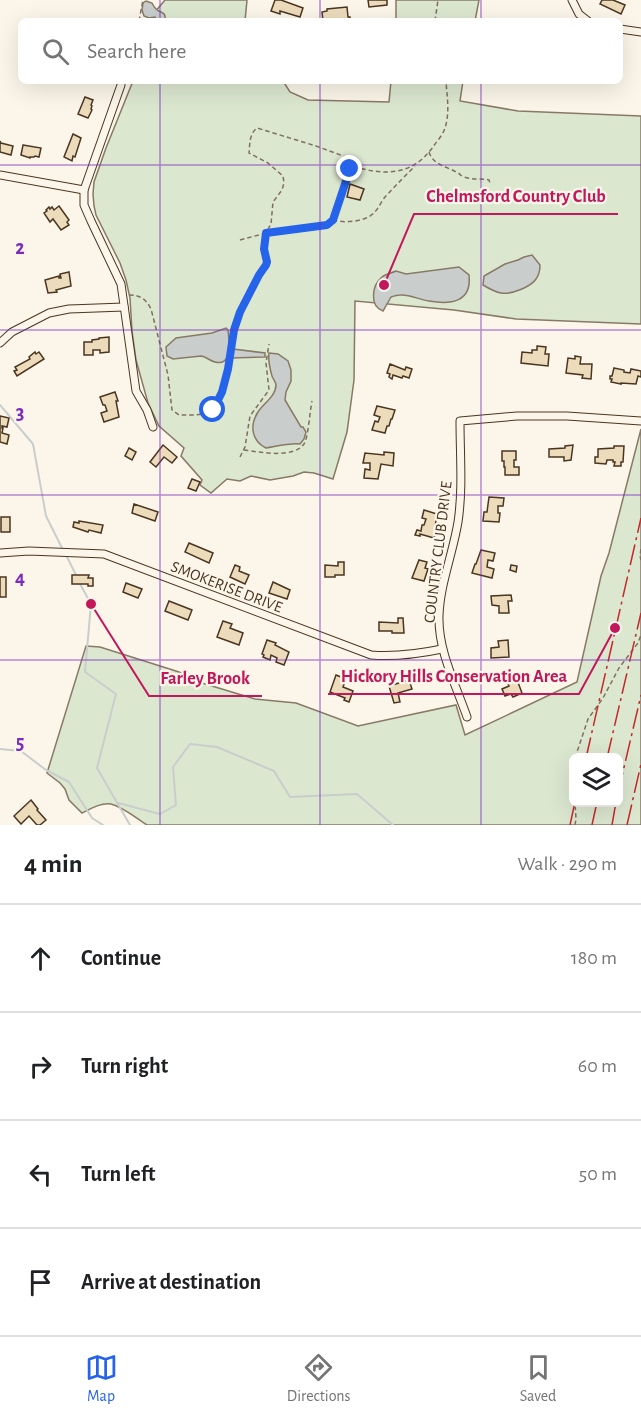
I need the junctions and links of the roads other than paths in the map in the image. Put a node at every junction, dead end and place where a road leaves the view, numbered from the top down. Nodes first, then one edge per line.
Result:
1 (572, 0) edge
2 (584, 18) edge
3 (623, 29) edge
4 (641, 32) edge
5 (121, 85) dead end
6 (0, 175) edge
7 (84, 190) junction
8 (124, 308) junction
9 (0, 343) edge
10 (641, 421) edge
11 (153, 426) dead end
12 (0, 553) edge
13 (442, 649) junction
14 (467, 717) dead end

1 - 2 street
3 - 4 street
5 - 7 street
6 - 7 street
7 - 8 street
8 - 9 street
8 - 11 street
10 - 13 street, COUNTRY CLUB DRIVE
12 - 13 street, SMOKERISE DRIVE
13 - 14 street, COUNTRY CLUB DRIVE

